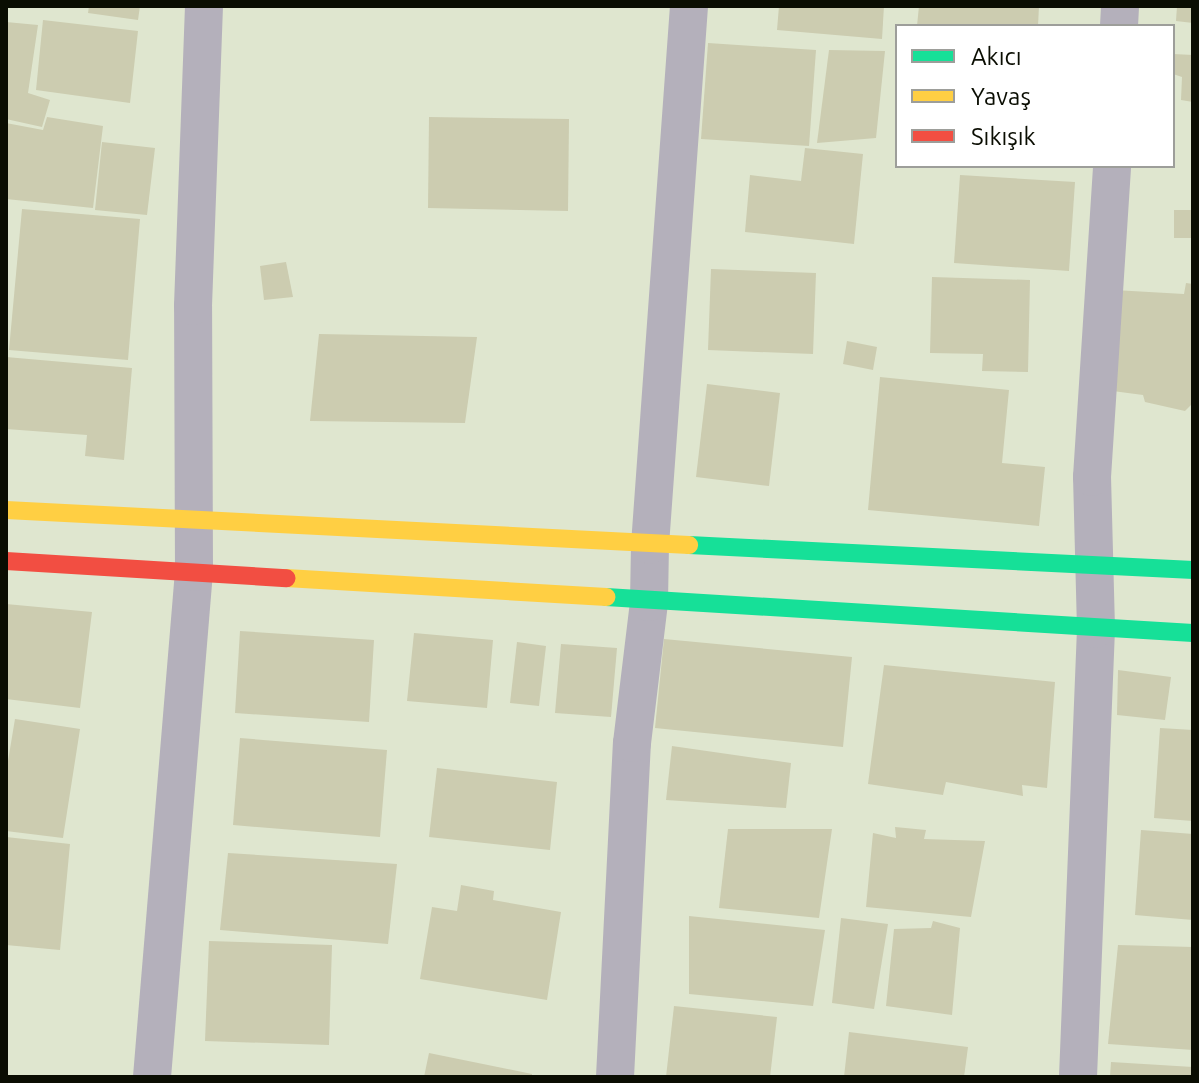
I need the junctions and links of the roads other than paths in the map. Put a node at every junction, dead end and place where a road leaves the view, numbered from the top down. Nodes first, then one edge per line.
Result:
1 (204, 6) edge
2 (689, 6) edge
3 (1112, 168) edge
4 (6, 510) edge
5 (193, 519) junction
6 (650, 545) junction
7 (6, 561) edge
8 (1094, 565) junction
9 (1193, 570) edge
10 (194, 572) junction
11 (649, 602) junction
12 (1096, 629) junction
13 (1193, 633) edge
14 (152, 1077) edge
15 (615, 1077) edge
16 (1078, 1077) edge

1 - 5 street
2 - 6 street
3 - 8 street
4 - 5 street
5 - 6 street
5 - 10 street
6 - 8 street
6 - 11 street
7 - 10 street
8 - 9 street
8 - 12 street
10 - 11 street
10 - 14 street
11 - 12 street
11 - 15 street
12 - 13 street
12 - 16 street

